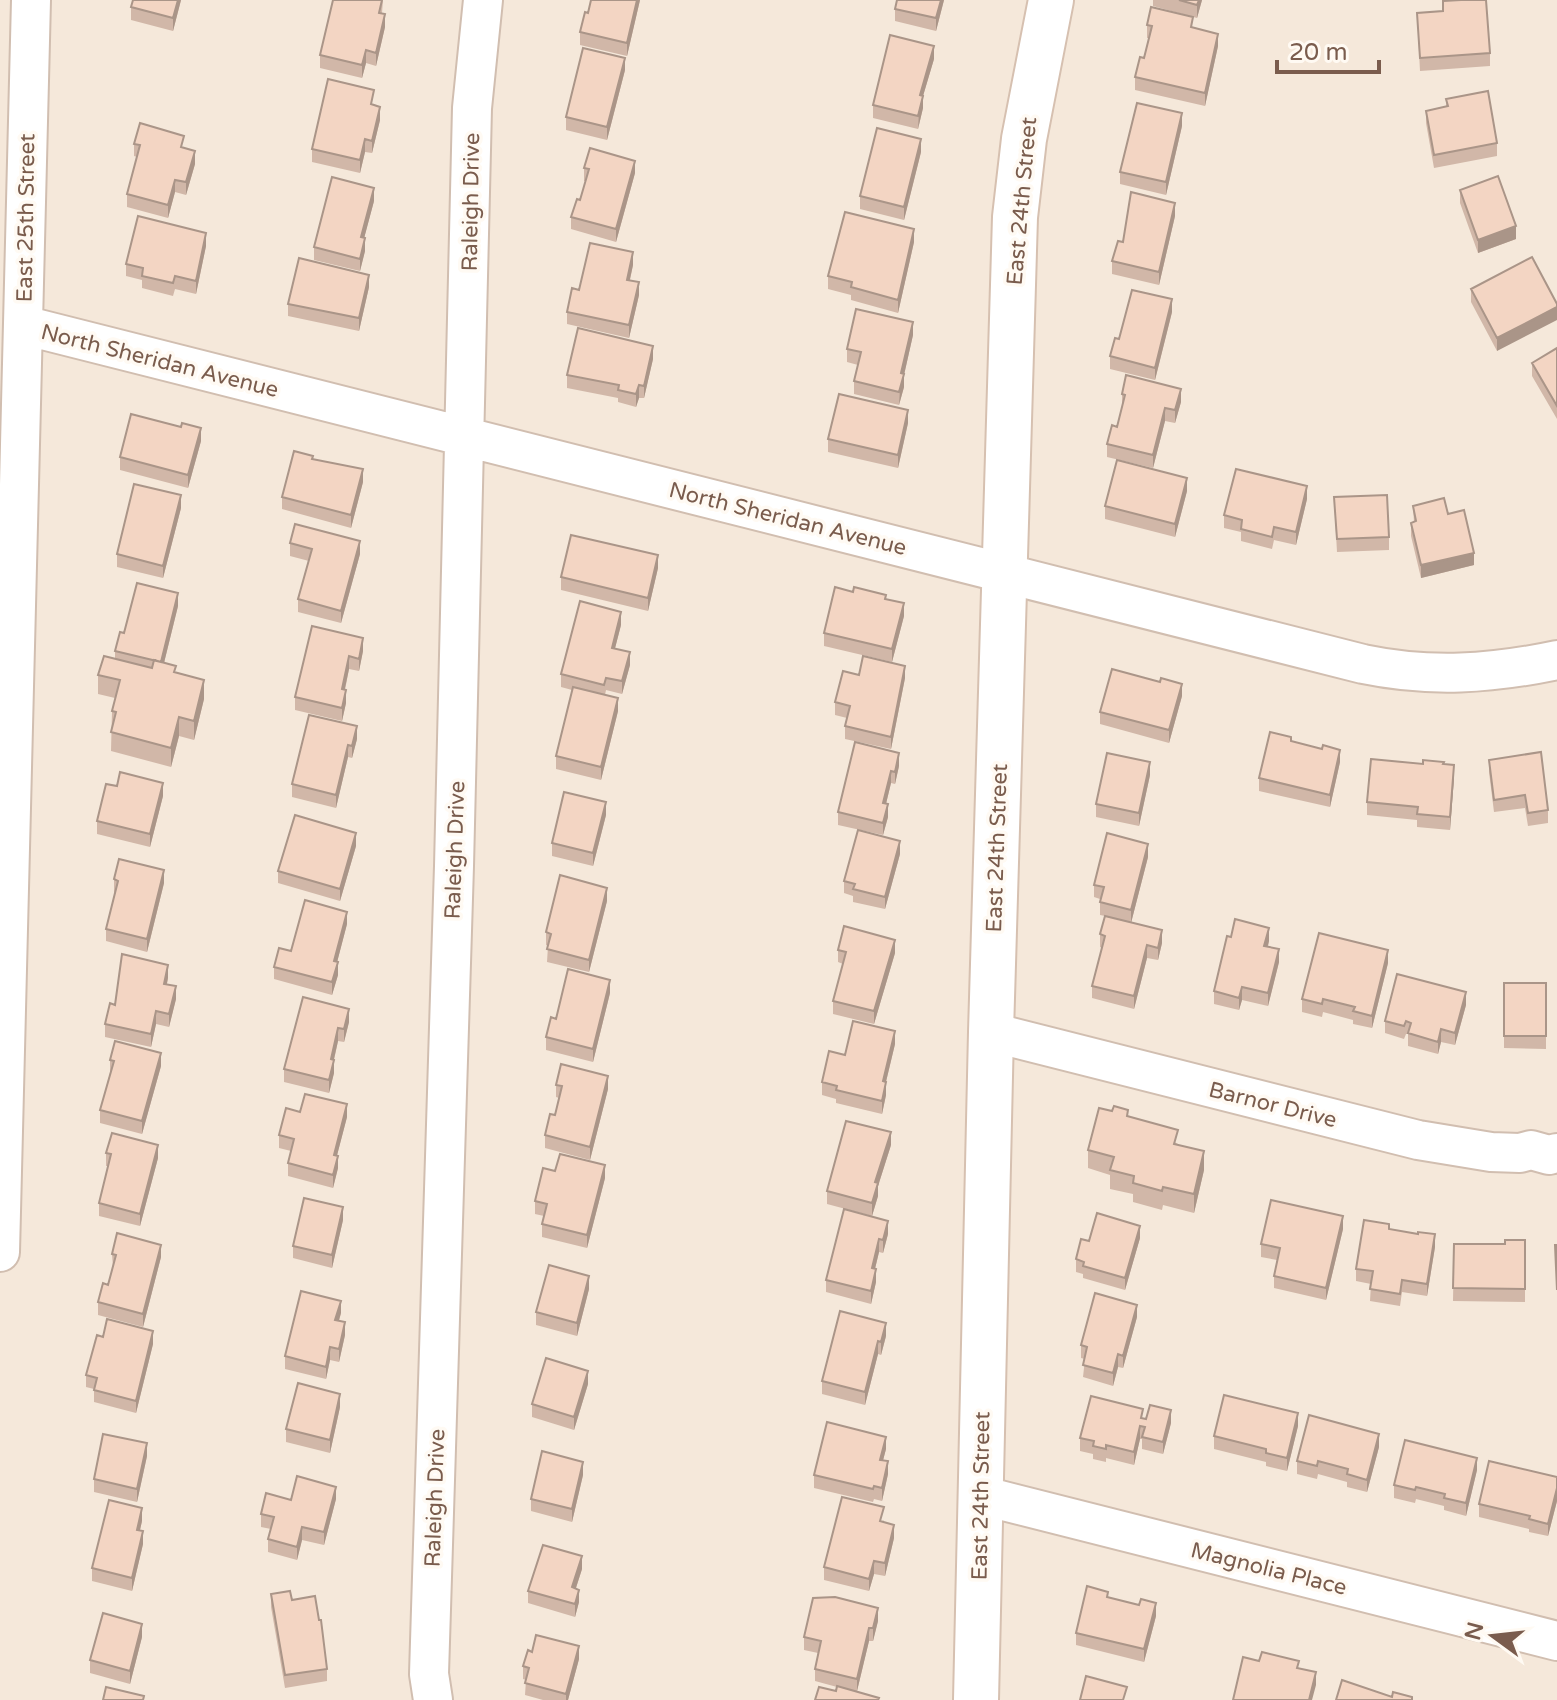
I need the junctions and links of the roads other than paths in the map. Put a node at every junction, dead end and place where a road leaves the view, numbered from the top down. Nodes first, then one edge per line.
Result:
1 (31, 0) edge
2 (483, 0) edge
3 (1051, 0) edge
4 (23, 325) junction
5 (465, 437) junction
6 (1003, 572) junction
7 (1557, 660) edge
8 (991, 1032) junction
9 (1557, 1153) edge
10 (0, 1252) edge
11 (980, 1495) junction
12 (1557, 1641) edge
13 (433, 1700) edge
14 (976, 1700) edge

1 - 4 street, East 25th Street
2 - 5 street, Raleigh Drive
3 - 6 street, East 24th Street
4 - 5 street, North Sheridan Avenue
4 - 10 street, East 25th Street
5 - 6 street, North Sheridan Avenue
5 - 13 street, Raleigh Drive
6 - 7 street, North Sheridan Avenue
6 - 8 street, East 24th Street
8 - 9 street, Barnor Drive
8 - 11 street, East 24th Street
11 - 12 street, Magnolia Place
11 - 14 street, East 24th Street

